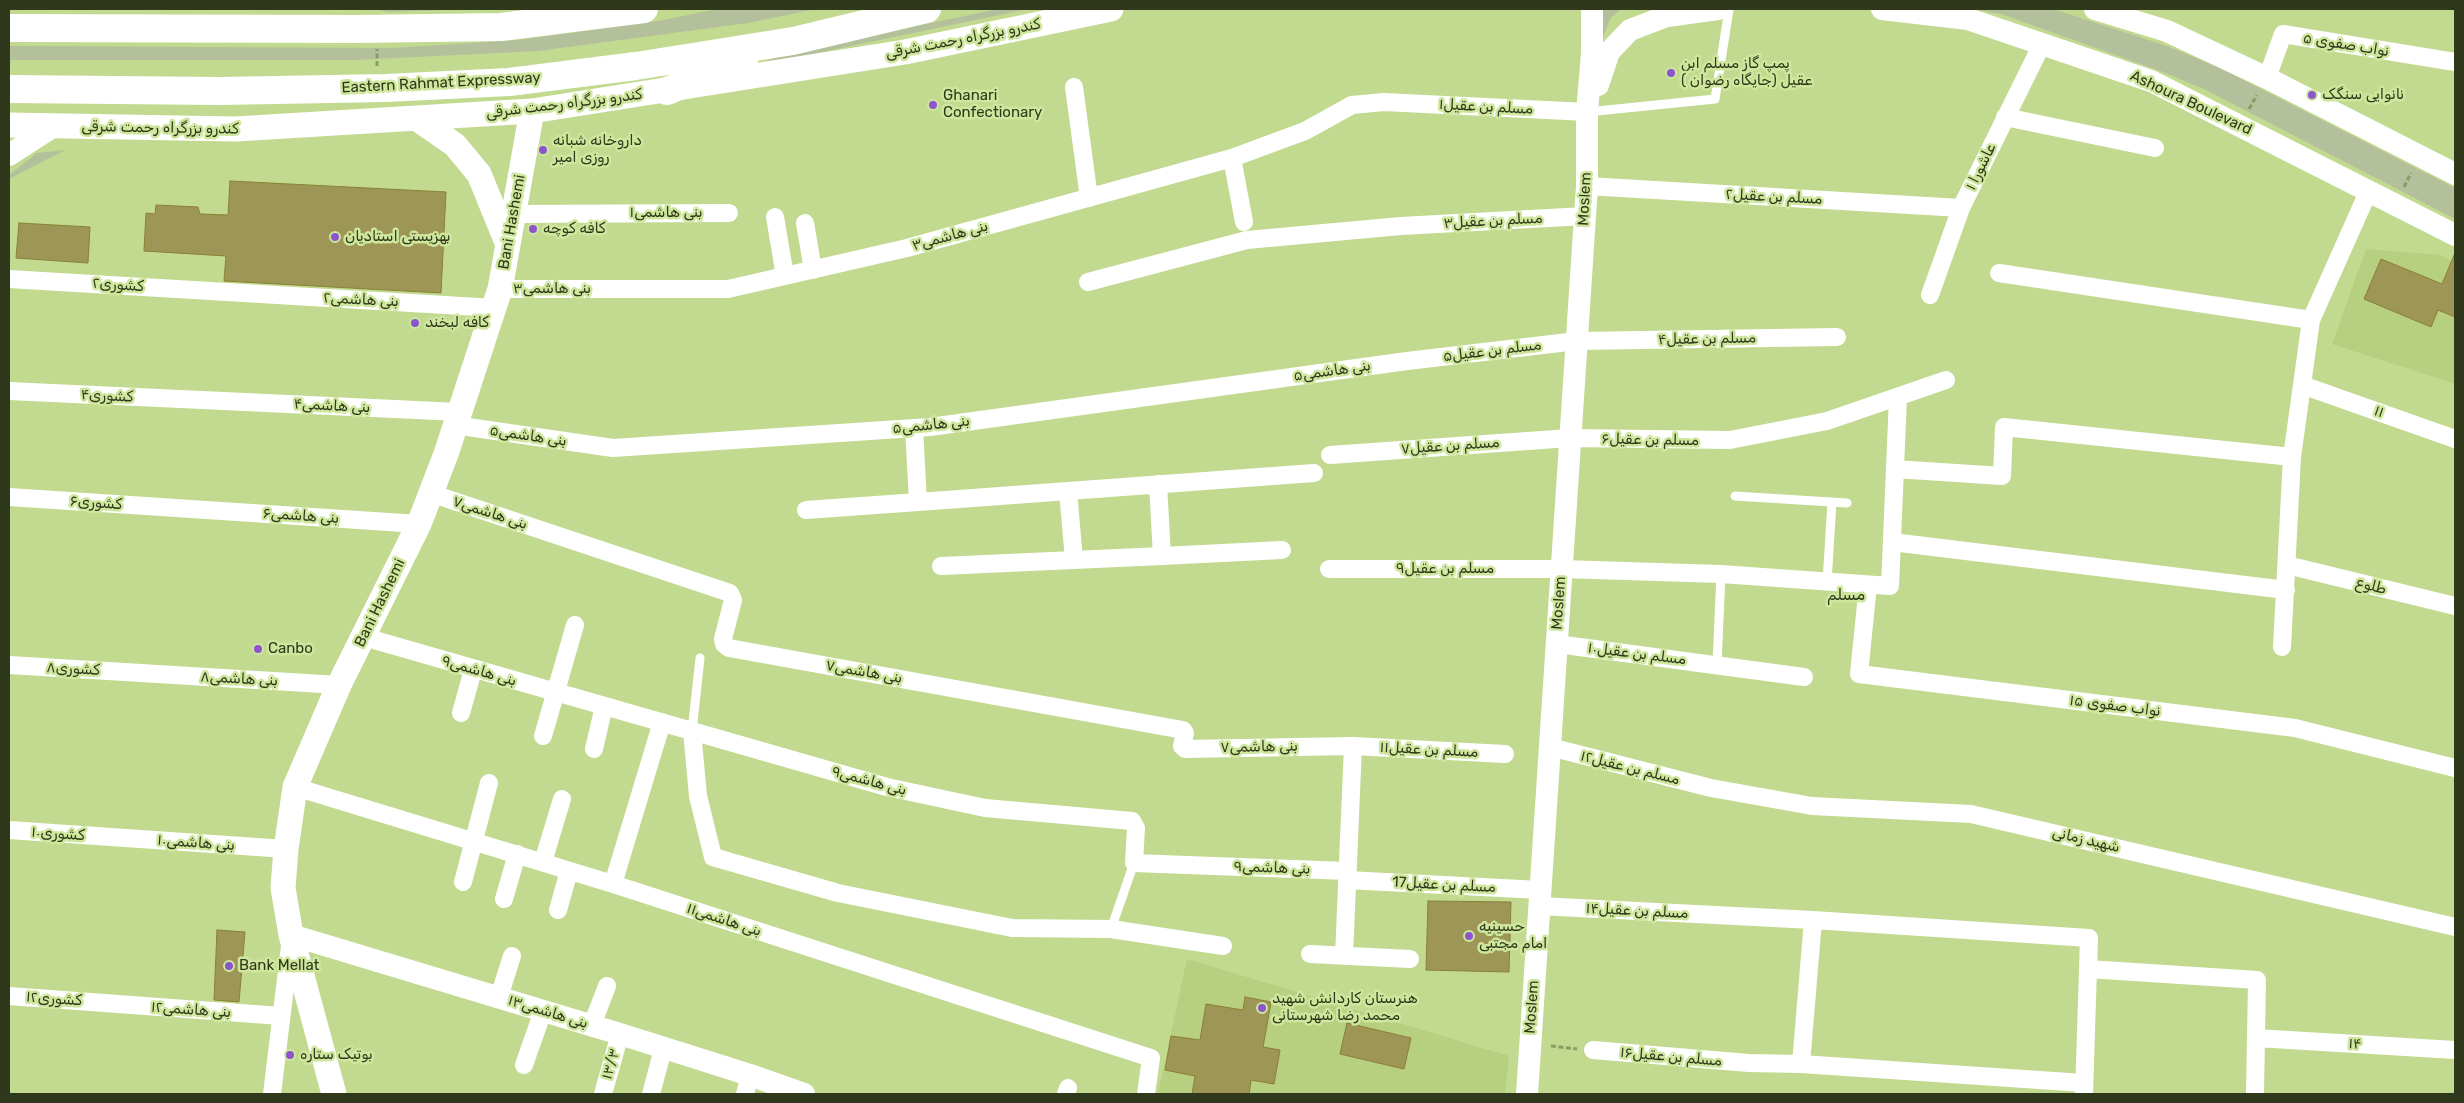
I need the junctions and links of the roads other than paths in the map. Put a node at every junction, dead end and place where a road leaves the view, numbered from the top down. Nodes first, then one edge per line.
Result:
1 (296, 9) edge
2 (644, 9) edge
3 (927, 9) edge
4 (1111, 9) edge
5 (1592, 9) edge
6 (1718, 9) edge
7 (1729, 9) edge
8 (1882, 9) edge
9 (2095, 9) edge
10 (9, 28) edge
11 (357, 29) junction
12 (793, 41) junction
13 (2042, 44) junction
14 (2455, 62) edge
15 (2267, 78) junction
16 (1074, 88) dead end
17 (9, 89) edge
18 (667, 91) junction
19 (1384, 102) joint
20 (532, 111) junction
21 (1587, 112) junction
22 (2005, 117) junction
23 (416, 118) junction
24 (9, 126) edge
25 (54, 126) junction
26 (2155, 148) dead end
27 (9, 155) edge
28 (1232, 158) junction
29 (2455, 174) edge
30 (1587, 186) junction
31 (2369, 190) junction
32 (1089, 198) junction
33 (1961, 208) junction
34 (729, 213) dead end
35 (514, 214) junction
36 (1585, 216) junction
37 (774, 217) dead end
38 (1244, 222) dead end
39 (805, 223) dead end
40 (2455, 235) edge
41 (508, 245) junction
42 (813, 270) junction
43 (1999, 273) dead end
44 (784, 276) junction
45 (9, 279) edge
46 (1088, 282) dead end
47 (227, 292) joint
48 (1930, 294) dead end
49 (498, 299) junction
50 (2311, 320) junction
51 (1836, 337) dead end
52 (1576, 341) junction
53 (1407, 361) joint
54 (1946, 380) dead end
55 (2302, 385) junction
56 (9, 391) edge
57 (1898, 397) junction
58 (206, 400) joint
59 (456, 418) junction
60 (914, 428) junction
61 (1570, 438) junction
62 (2455, 438) edge
63 (1330, 454) dead end
64 (2292, 457) junction
65 (1895, 469) junction
66 (1314, 473) dead end
67 (1158, 484) junction
68 (1068, 491) junction
69 (430, 493) junction
70 (1735, 496) dead end
71 (9, 497) edge
72 (918, 502) junction
73 (1832, 502) junction
74 (1847, 502) dead end
75 (183, 508) joint
76 (806, 510) dead end
77 (419, 524) junction
78 (1892, 542) junction
79 (1282, 550) dead end
80 (1162, 556) junction
81 (1074, 560) junction
82 (2287, 565) junction
83 (941, 566) dead end
84 (1329, 569) dead end
85 (1562, 569) junction
86 (1721, 574) junction
87 (1827, 582) junction
88 (1868, 585) junction
89 (2286, 590) junction
90 (2455, 606) edge
91 (575, 625) dead end
92 (364, 637) junction
93 (1556, 644) junction
94 (2282, 647) dead end
95 (700, 658) dead end
96 (1717, 664) junction
97 (9, 665) edge
98 (473, 670) junction
99 (138, 673) joint
100 (1804, 677) dead end
101 (339, 685) junction
102 (555, 692) junction
103 (604, 706) junction
104 (461, 713) dead end
105 (662, 722) junction
106 (692, 731) junction
107 (543, 736) dead end
108 (1353, 746) junction
109 (1550, 747) junction
110 (594, 749) dead end
111 (1504, 754) dead end
112 (2455, 768) edge
113 (489, 783) dead end
114 (295, 787) junction
115 (1711, 788) joint
116 (562, 799) dead end
117 (9, 830) edge
118 (107, 837) joint
119 (473, 841) junction
120 (286, 849) junction
121 (517, 854) junction
122 (543, 862) junction
123 (1134, 863) junction
124 (570, 871) junction
125 (1347, 876) junction
126 (463, 882) dead end
127 (613, 884) junction
128 (1540, 898) junction
129 (504, 899) dead end
130 (558, 910) dead end
131 (1813, 920) junction
132 (2455, 927) edge
133 (1111, 929) junction
134 (291, 934) junction
135 (1223, 946) dead end
136 (1310, 954) dead end
137 (512, 956) dead end
138 (1344, 956) junction
139 (1410, 958) dead end
140 (2088, 969) junction
141 (607, 986) dead end
142 (9, 996) edge
143 (498, 997) junction
144 (100, 1003) joint
145 (543, 1011) junction
146 (282, 1016) junction
147 (592, 1026) junction
148 (620, 1034) junction
149 (2256, 1038) junction
150 (663, 1049) junction
151 (1593, 1050) road end
152 (2455, 1050) edge
153 (1801, 1064) junction
154 (524, 1065) dead end
155 (747, 1084) edge
156 (2084, 1089) edge
157 (272, 1094) edge
158 (334, 1094) edge
159 (603, 1094) edge
160 (651, 1094) edge
161 (804, 1094) edge
162 (1146, 1094) edge
163 (1527, 1094) edge
164 (2255, 1094) edge

1 - 11 highway
2 - 11 highway
3 - 12 highway, Eastern Rahmat Expressway
4 - 18 main road, کندرو بزرگراه رحمت شرقی
5 - 21 street, Moslem
6 - 21 street
7 - 21 lane
8 - 13 street, Ashoura Boulevard
9 - 15 street
10 - 11 highway
12 - 17 highway, Eastern Rahmat Expressway
12 - 18 highway
13 - 22 street, عاشورا ۱
13 - 31 street, Ashoura Boulevard
14 - 15 street, نواب صفوی ۵
15 - 29 street
16 - 32 street
18 - 20 main road, کندرو بزرگراه رحمت شرقی
19 - 21 street, مسلم بن عقیل۱
19 - 28 street, بنی هاشمی۳
20 - 23 main road, کندرو بزرگراه رحمت شرقی
20 - 35 main road, Bani Hashemi
21 - 30 street, Moslem
22 - 26 street
22 - 33 street, عاشورا ۱
23 - 25 main road, کندرو بزرگراه رحمت شرقی
23 - 41 main road
24 - 25 main road, کندرو بزرگراه رحمت شرقی
25 - 27 street
28 - 32 street, بنی هاشمی۳
28 - 38 street
30 - 33 street, مسلم بن عقیل۲
30 - 36 street, Moslem
31 - 40 street, Ashoura Boulevard
31 - 50 street
32 - 42 street, بنی هاشمی۳
33 - 48 street, عاشورا ۱
34 - 35 street, بنی هاشمی۱
35 - 41 main road, Bani Hashemi
36 - 46 street, مسلم بن عقیل۳
36 - 52 street, Moslem
37 - 44 street
39 - 42 street
41 - 49 main road, Bani Hashemi
42 - 44 street, بنی هاشمی۳
43 - 50 street
44 - 49 street, بنی هاشمی۳
45 - 47 street, کشوری۲
47 - 49 street, ۲بنی هاشمی
49 - 59 main road, Bani Hashemi
50 - 55 street
51 - 52 street, مسلم بن عقیل۴
52 - 53 street, مسلم بن عقیل۵
52 - 61 street, Moslem
53 - 60 street, بنی هاشمی۵
54 - 57 street, مسلم بن عقیل۶
55 - 62 street, ۱۱
55 - 64 street
56 - 58 street, کشوری۴
57 - 61 street, مسلم بن عقیل۶
57 - 65 street
58 - 59 street, ۴بنی هاشمی
59 - 60 street, بنی هاشمی۵
59 - 69 main road, Bani Hashemi
60 - 72 street
61 - 63 street, مسلم بن عقیل۷
61 - 85 street, Moslem
64 - 65 street
64 - 82 street
65 - 78 street
66 - 67 street
67 - 68 street
67 - 80 street
68 - 72 street
68 - 81 street
69 - 77 main road, Bani Hashemi
69 - 108 street, بنی هاشمی۷
70 - 73 lane
71 - 75 street, کشوری۶
72 - 76 street
73 - 74 lane
73 - 87 lane
75 - 77 street, ۶بنی هاشمی
77 - 92 main road, Bani Hashemi
78 - 88 street, مسلم بن عقیل۹
78 - 89 street
79 - 80 street
80 - 81 street
81 - 83 street
82 - 89 street
82 - 90 street, طلوع
84 - 85 street, مسلم بن عقیل۹
85 - 86 street, مسلم بن عقیل۹
85 - 93 street, Moslem
86 - 87 street, مسلم بن عقیل۹
86 - 96 lane
87 - 88 street, مسلم بن عقیل۹
88 - 112 street, نواب صفوی ۱۵
89 - 94 street
91 - 102 street
92 - 98 street, بنی هاشمی۹
92 - 101 main road, Bani Hashemi
93 - 96 street, مسلم بن عقیل۱۰
93 - 109 street, Moslem
95 - 106 lane
96 - 100 street, مسلم بن عقیل۱۰
97 - 99 street, ۸کشوری
98 - 102 street, بنی هاشمی۹
98 - 104 street
99 - 101 street, ۸بنی هاشمی
101 - 114 main road, Bani Hashemi
102 - 103 street, بنی هاشمی۹
102 - 107 street
103 - 105 street, بنی هاشمی۹
103 - 110 street
105 - 106 street, بنی هاشمی۹
105 - 127 street
106 - 123 street, بنی هاشمی۹
106 - 133 street
108 - 111 street, مسلم بن عقیل۱۱
108 - 125 street
109 - 115 street, مسلم بن عقیل۱۲
109 - 128 street, Moslem
113 - 119 street
114 - 119 street, بنی هاشمی۱۱
114 - 120 main road, Bani Hashemi
115 - 132 street, شهید زمانی
116 - 122 street
117 - 118 street, کشوری۱۰
118 - 120 street, ۱۰بنی هاشمی
119 - 121 street, بنی هاشمی۱۱
119 - 126 street
120 - 134 main road, Bani Hashemi
121 - 122 street, بنی هاشمی۱۱
121 - 129 street
122 - 124 street, بنی هاشمی۱۱
123 - 125 street, بنی هاشمی۹
123 - 133 lane
124 - 127 street, بنی هاشمی۱۱
124 - 130 street
125 - 128 street, مسلم بن عقیل17
125 - 138 street
127 - 162 street, بنی هاشمی۱۱
128 - 131 street, مسلم بن عقیل۱۴
128 - 163 street, Moslem
131 - 140 street, مسلم بن عقیل۱۴
131 - 153 street
133 - 135 street
134 - 143 street, بنی هاشمی۱۳
134 - 146 street
134 - 158 main road, Bani Hashemi
136 - 138 street
137 - 143 street
138 - 139 street
140 - 149 street
140 - 156 street
141 - 147 street
142 - 144 street, کشوری۱۲
143 - 145 street, بنی هاشمی۱۳
144 - 146 street, ۱۲بنی هاشمی
145 - 147 street, بنی هاشمی۱۳
145 - 154 street
146 - 157 street
147 - 148 street, بنی هاشمی۱۳
148 - 150 street, بنی هاشمی۱۳
148 - 159 street, ۱۳/۳
149 - 152 street, ۱۴
149 - 164 street
150 - 155 street, بنی هاشمی۱۳
150 - 160 street
151 - 153 street, مسلم بن عقیل۱۶
153 - 156 street, مسلم بن عقیل۱۶
155 - 161 street, بنی هاشمی۱۳

